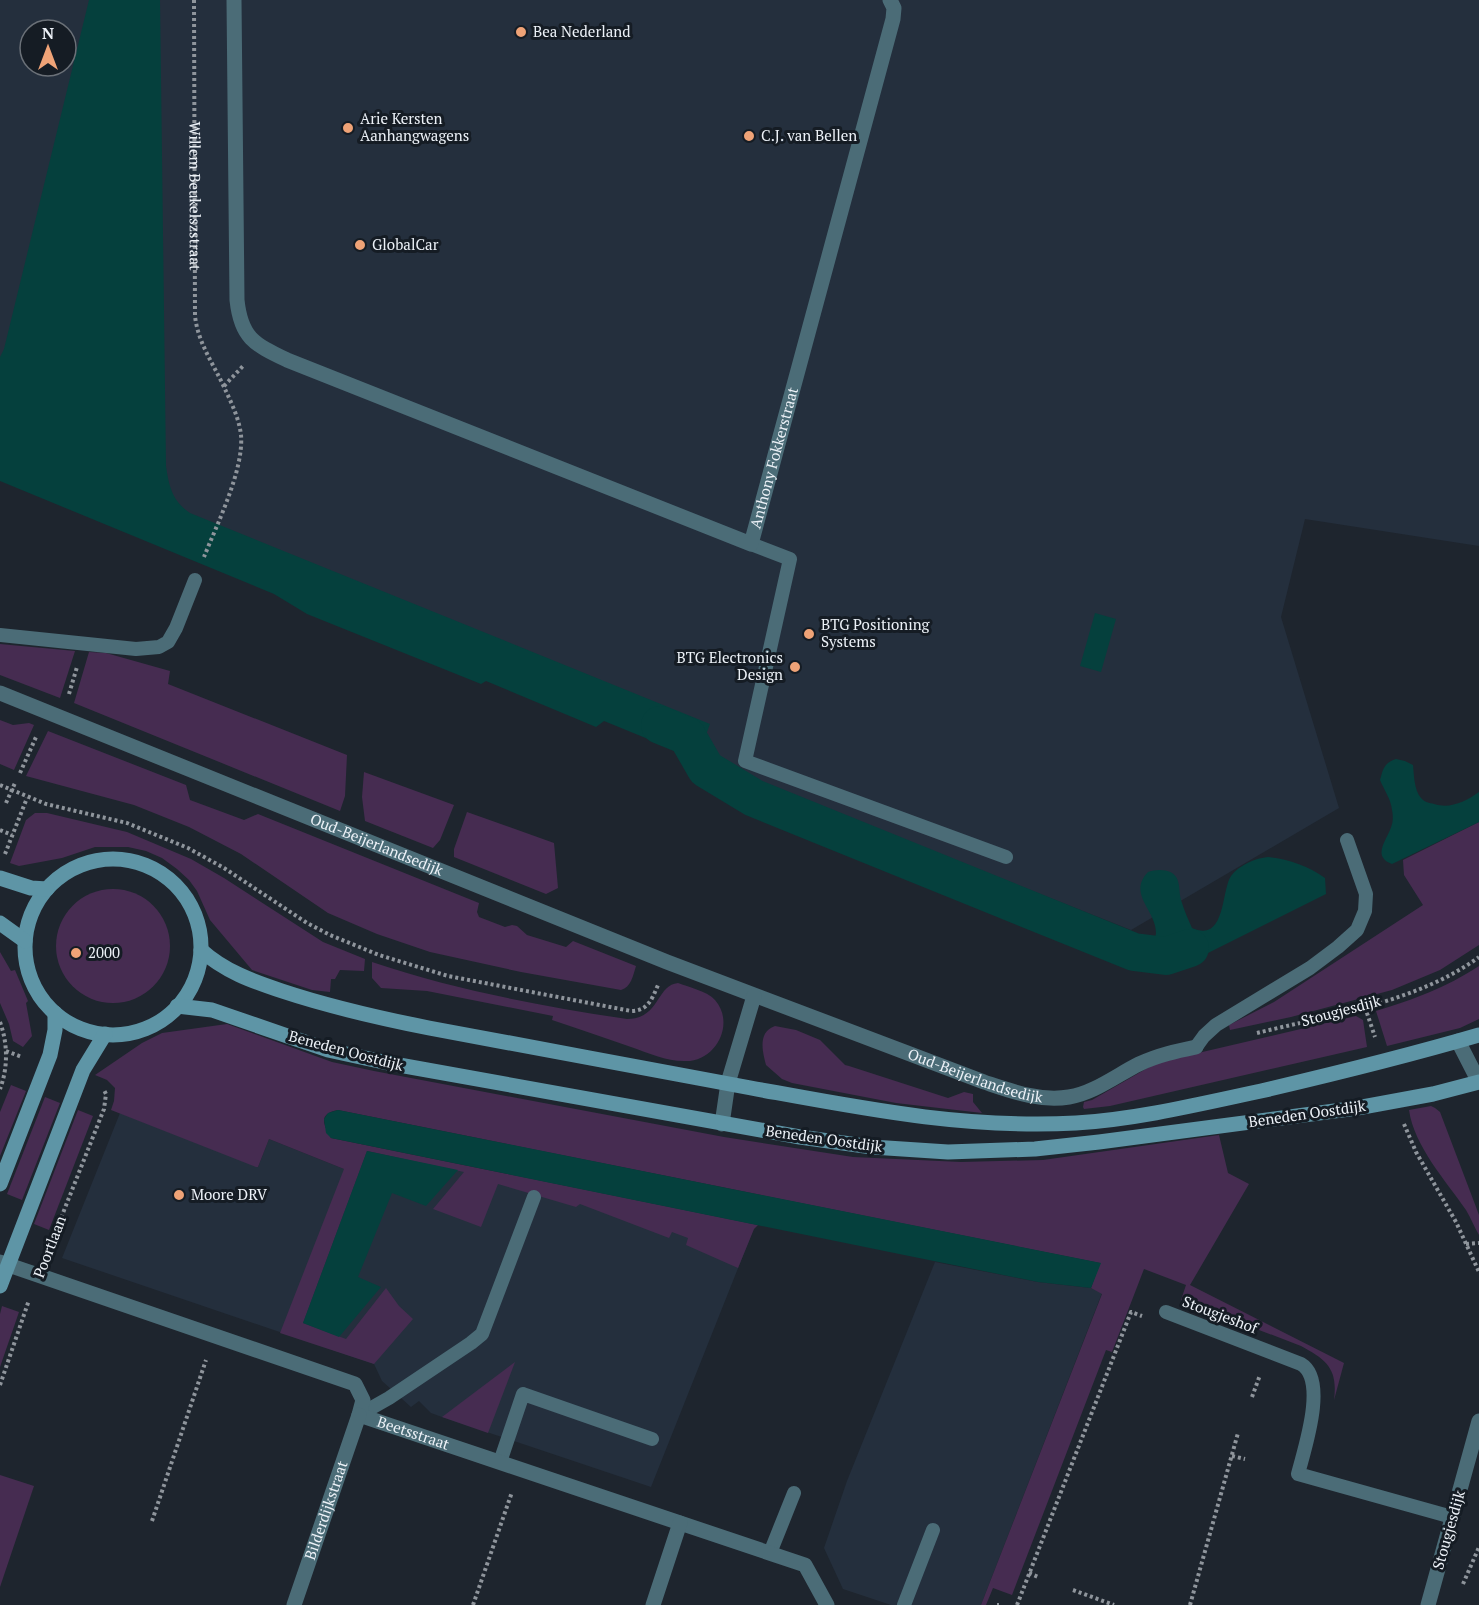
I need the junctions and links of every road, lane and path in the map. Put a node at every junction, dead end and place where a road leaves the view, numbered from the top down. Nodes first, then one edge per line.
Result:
1 (194, 0) edge
2 (234, 0) edge
3 (892, 1) edge
4 (751, 544) junction
5 (195, 580) joint
6 (0, 635) edge
7 (78, 664) dead end
8 (0, 693) edge
9 (69, 693) dead end
10 (36, 737) dead end
11 (20, 773) dead end
12 (15, 783) dead end
13 (0, 785) edge
14 (11, 791) junction
15 (27, 798) junction
16 (6, 803) dead end
17 (0, 831) edge
18 (12, 836) junction
19 (1347, 840) dead end
20 (4, 856) dead end
21 (1006, 857) dead end
22 (0, 878) edge
23 (47, 889) junction
24 (0, 923) edge
25 (25, 941) junction
26 (201, 950) junction
27 (1479, 957) edge
28 (667, 962) junction
29 (754, 996) junction
30 (177, 1006) junction
31 (54, 1013) junction
32 (0, 1022) edge
33 (105, 1034) junction
34 (1253, 1034) dead end
35 (1479, 1035) edge
36 (1458, 1041) junction
37 (1196, 1047) joint
38 (1479, 1082) edge
39 (728, 1083) junction
40 (0, 1089) edge
41 (103, 1111) dead end
42 (722, 1124) junction
43 (0, 1184) edge
44 (534, 1197) dead end
45 (1479, 1243) edge
46 (4, 1263) edge
47 (1479, 1272) edge
48 (38, 1276) junction
49 (0, 1286) edge
50 (1166, 1312) joint
51 (214, 1335) junction
52 (0, 1385) edge
53 (359, 1415) junction
54 (1479, 1421) edge
55 (1238, 1433) dead end
56 (652, 1439) dead end
57 (1232, 1456) junction
58 (1245, 1459) dead end
59 (500, 1462) junction
60 (520, 1469) junction
61 (794, 1493) dead end
62 (1452, 1517) junction
63 (152, 1521) dead end
64 (680, 1524) junction
65 (933, 1530) dead end
66 (1479, 1547) edge
67 (770, 1553) junction
68 (1029, 1573) junction
69 (1038, 1577) dead end
70 (1073, 1590) dead end
71 (1460, 1594) dead end
72 (294, 1605) edge
73 (473, 1605) edge
74 (652, 1605) edge
75 (827, 1605) edge
76 (904, 1605) edge
77 (1017, 1605) edge
78 (1114, 1605) edge
79 (1190, 1605) edge
80 (1428, 1605) edge

1 - 5 path, Willem Beukelszstraat
2 - 4 street, Anthony Fokkerstraat
3 - 4 street, Anthony Fokkerstraat
4 - 21 lane
5 - 6 lane
7 - 9 path
8 - 28 street, Oud-Beijerlandsedijk
10 - 11 path
12 - 14 path
13 - 14 path
14 - 15 path
14 - 16 path
15 - 18 path
15 - 28 path
17 - 18 path
18 - 20 path
19 - 37 lane
22 - 23 main road
23 - 25 main road
23 - 26 main road
24 - 25 main road
25 - 31 main road
26 - 30 main road
26 - 39 main road, Beneden Oostdijk
27 - 34 path, Stougjesdijk
28 - 29 street, Oud-Beijerlandsedijk
29 - 37 street, Oud-Beijerlandsedijk
29 - 39 street
30 - 33 main road
30 - 42 main road, Beneden Oostdijk
31 - 33 main road
31 - 43 main road
32 - 40 path
33 - 46 main road
35 - 36 main road
36 - 38 street
36 - 39 main road, Beneden Oostdijk
38 - 42 main road, Beneden Oostdijk
39 - 42 street
41 - 48 path, Poortlaan
44 - 53 lane
45 - 47 path
46 - 48 street, Beetsstraat
46 - 49 main road
48 - 51 street, Beetsstraat
48 - 52 path, Poortlaan
50 - 62 lane, Stougjeshof
50 - 68 path, Stougjeshof
51 - 53 street, Beetsstraat
51 - 63 path
53 - 59 street, Beetsstraat
53 - 72 street, Bilderdijkstraat
54 - 62 street, Stougjesdijk
55 - 57 path
56 - 59 lane
57 - 58 path
57 - 79 path
59 - 60 street, Beetsstraat
60 - 64 street, Beetsstraat
60 - 73 path
61 - 67 lane
62 - 80 street, Stougjesdijk
64 - 67 street, Beetsstraat
64 - 74 street
65 - 76 lane
66 - 71 path
67 - 75 street, Beetsstraat
68 - 69 path
68 - 77 path, Stougjeshof
70 - 78 path

